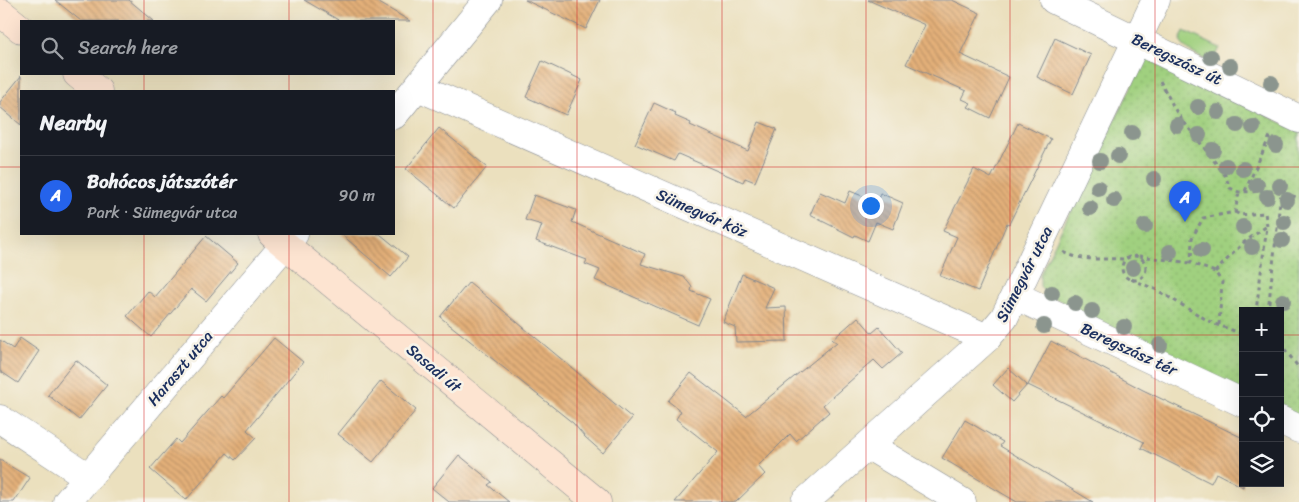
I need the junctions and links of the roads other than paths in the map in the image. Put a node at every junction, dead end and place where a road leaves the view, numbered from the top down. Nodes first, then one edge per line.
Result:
1 (488, 0) edge
2 (1054, 0) edge
3 (1156, 0) edge
4 (0, 12) edge
5 (20, 28) edge
6 (1137, 39) junction
7 (78, 75) edge
8 (418, 87) junction
9 (97, 90) edge
10 (395, 114) edge
11 (1287, 123) edge
12 (284, 237) edge
13 (1016, 296) junction
14 (987, 338) junction
15 (1239, 401) edge
16 (0, 419) edge
17 (1284, 422) edge
18 (1299, 429) edge
19 (869, 446) junction
20 (88, 477) junction
21 (67, 502) edge
22 (597, 502) edge
23 (805, 502) edge
24 (962, 502) edge

1 - 8 street
2 - 6 street, Beregszász út
3 - 6 street, Sümegvár utca
4 - 5 street
6 - 11 street, Beregszász út
6 - 13 street, Sümegvár utca
7 - 9 street
8 - 10 street
8 - 14 street, Sümegvár köz
12 - 20 street, Haraszt utca
12 - 22 street, Sasadi út
13 - 14 street, Sümegvár utca
13 - 15 street, Beregszász tér
14 - 19 street, Sümegvár utca
16 - 20 street
17 - 18 street
19 - 23 street, Sümegvár utca
19 - 24 street
20 - 21 street, Haraszt utca

